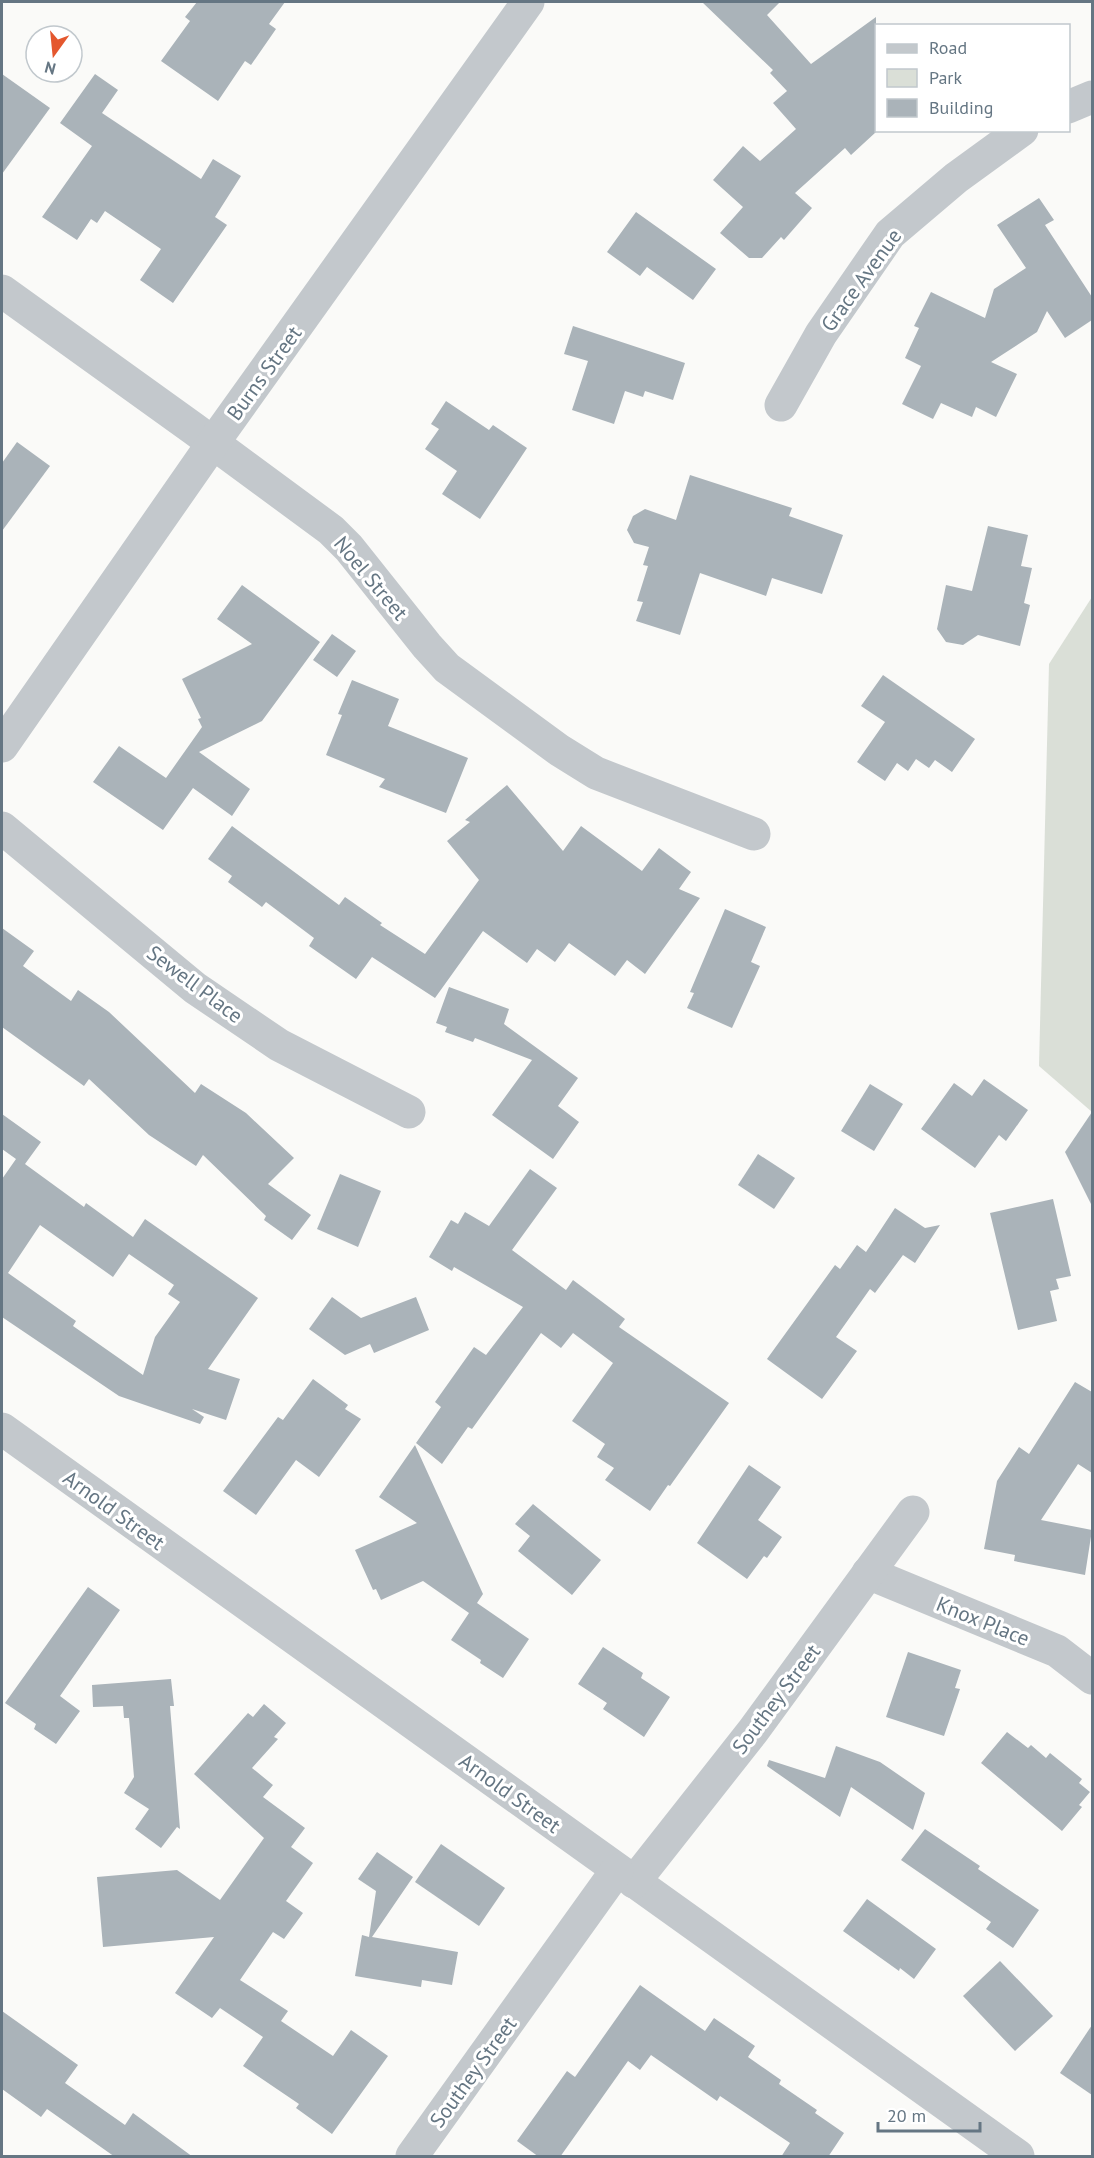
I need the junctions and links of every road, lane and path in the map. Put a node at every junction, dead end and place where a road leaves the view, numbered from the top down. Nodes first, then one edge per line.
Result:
1 (528, 2) edge
2 (1092, 97) edge
3 (1070, 106) edge
4 (1019, 132) edge
5 (2, 291) edge
6 (781, 405) dead end
7 (213, 443) junction
8 (2, 746) edge
9 (2, 828) edge
10 (754, 834) dead end
11 (409, 1112) dead end
12 (2, 1429) edge
13 (913, 1512) dead end
14 (868, 1574) junction
15 (1092, 1678) edge
16 (626, 1876) junction
17 (412, 2157) edge
18 (1018, 2157) edge

1 - 7 street, Burns Street
2 - 3 street
4 - 6 street, Grace Avenue
5 - 7 street, Noel Street
7 - 8 street, Burns Street
7 - 10 street, Noel Street
9 - 11 street, Sewell Place
12 - 16 street, Arnold Street
13 - 14 street, Southey Street
14 - 15 street, Knox Place
14 - 16 street, Southey Street
16 - 17 street, Southey Street
16 - 18 street, Arnold Street

